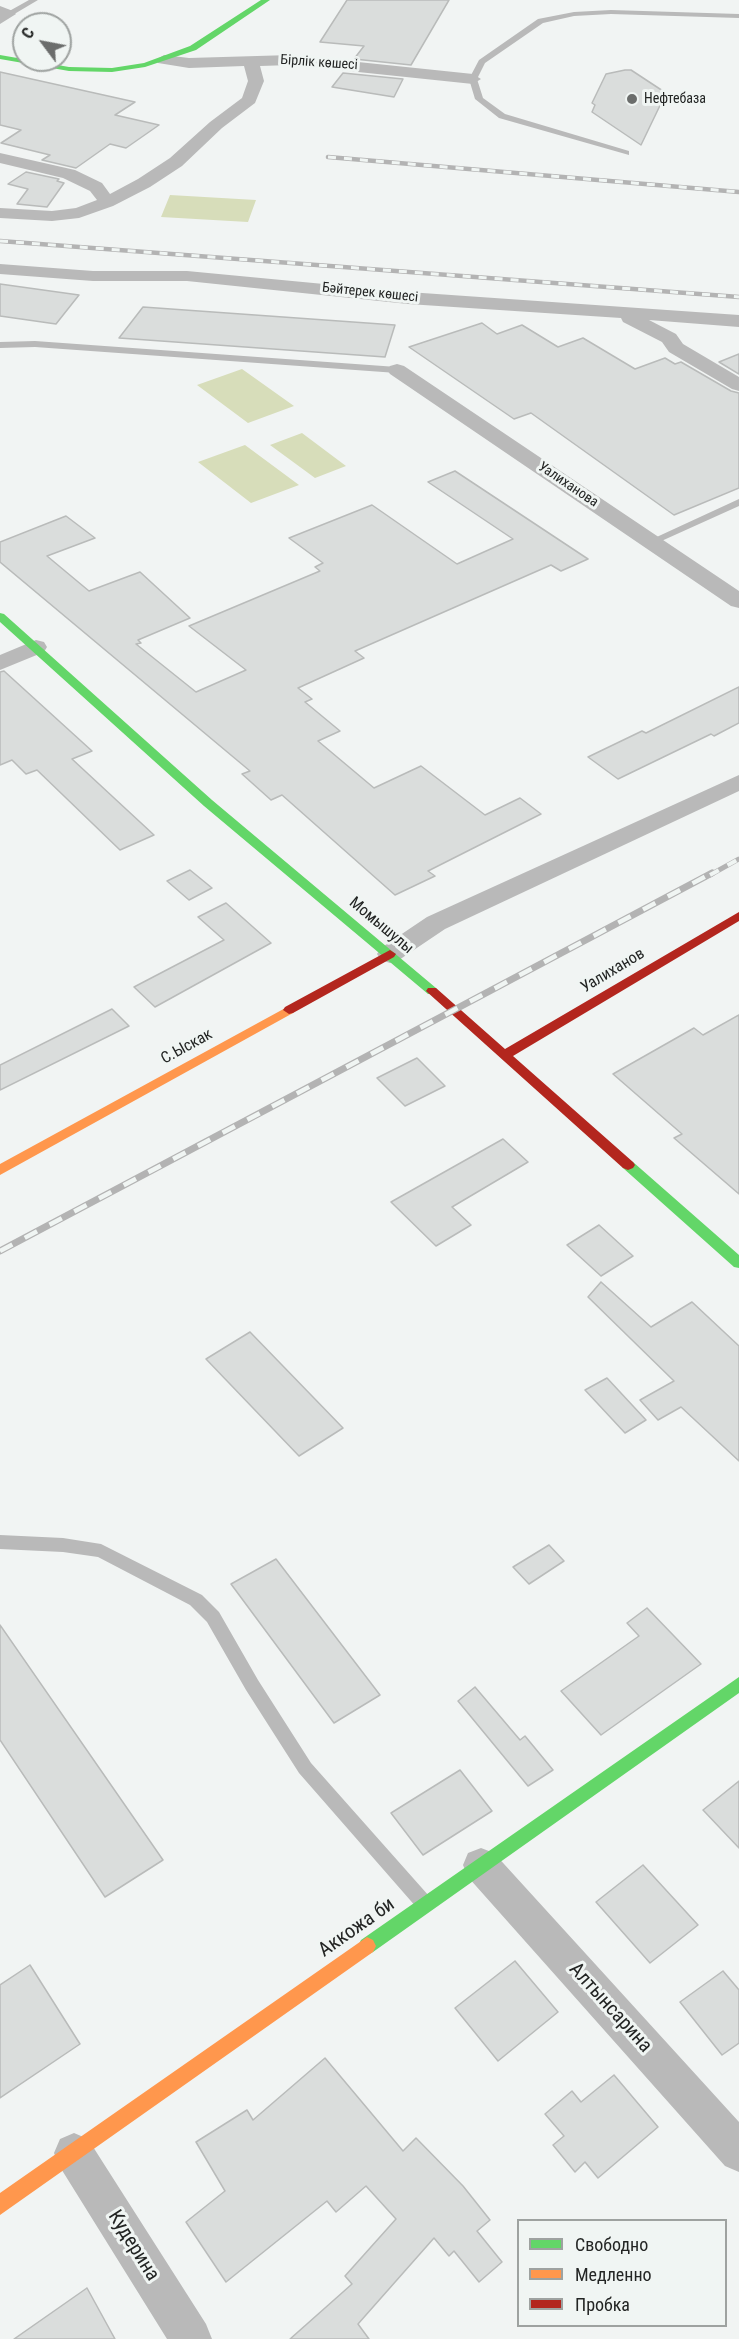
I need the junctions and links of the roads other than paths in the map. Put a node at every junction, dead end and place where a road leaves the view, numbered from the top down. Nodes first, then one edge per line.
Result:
1 (34, 0) edge
2 (266, 0) edge
3 (3, 15) edge
4 (739, 16) edge
5 (0, 57) edge
6 (164, 60) junction
7 (250, 61) junction
8 (473, 79) junction
9 (626, 153) dead end
10 (0, 158) edge
11 (107, 202) junction
12 (0, 213) edge
13 (0, 269) edge
14 (619, 312) junction
15 (739, 321) edge
16 (739, 326) edge
17 (669, 338) junction
18 (0, 345) edge
19 (397, 370) joint
20 (739, 385) edge
21 (739, 502) edge
22 (653, 541) junction
23 (739, 601) edge
24 (0, 616) edge
25 (36, 647) junction
26 (0, 663) edge
27 (739, 782) edge
28 (739, 916) edge
29 (390, 954) junction
30 (504, 1055) junction
31 (0, 1170) edge
32 (739, 1263) edge
33 (0, 1542) edge
34 (739, 1684) edge
35 (481, 1865) junction
36 (425, 1904) junction
37 (739, 2151) edge
38 (74, 2153) junction
39 (0, 2205) edge
40 (191, 2339) edge

1 - 3 lane
2 - 6 main road
4 - 8 lane
5 - 6 main road
6 - 7 street, Бірлік көшесі
7 - 8 street, Бірлік көшесі
7 - 11 street
8 - 9 lane
10 - 11 street
11 - 12 street
13 - 14 street, Бәйтерек көшесі
14 - 15 street, Бәйтерек көшесі
14 - 17 street
16 - 17 street
17 - 20 street
18 - 19 lane
19 - 22 street, Уалиханова
21 - 22 lane
22 - 23 street, Уалиханова
24 - 25 main road, Момышулы
25 - 26 street
25 - 29 main road, Момышулы
27 - 29 street
28 - 30 main road, Уалиханов
29 - 30 main road, Момышулы
29 - 31 main road, С.Ыскак
30 - 32 main road, Момышулы
33 - 36 lane
34 - 35 main road, Аккожа би
35 - 36 main road, Аккожа би
35 - 37 street, Алтынсарина
36 - 38 main road, Аккожа би
38 - 39 main road, Аккожа би
38 - 40 street, Кудерина

